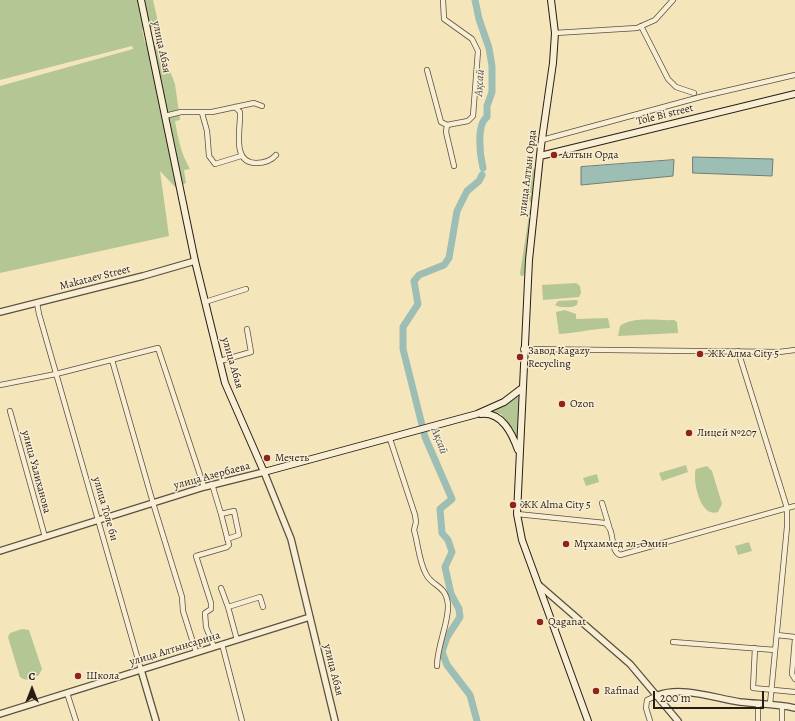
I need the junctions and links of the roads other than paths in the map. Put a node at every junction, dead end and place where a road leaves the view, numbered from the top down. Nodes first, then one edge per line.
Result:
1 (141, 0) edge
2 (443, 0) edge
3 (551, 0) edge
4 (673, 0) edge
5 (641, 26) junction
6 (555, 33) junction
7 (427, 70) dead end
8 (795, 76) edge
9 (694, 93) dead end
10 (795, 94) edge
11 (262, 106) dead end
12 (235, 107) junction
13 (202, 112) junction
14 (165, 116) junction
15 (447, 125) junction
16 (542, 140) junction
17 (241, 156) junction
18 (276, 156) dead end
19 (540, 156) junction
20 (454, 166) dead end
21 (194, 261) junction
22 (246, 289) dead end
23 (37, 302) junction
24 (205, 302) junction
25 (0, 312) edge
26 (247, 329) dead end
27 (524, 349) junction
28 (795, 350) edge
29 (738, 351) junction
30 (112, 360) junction
31 (220, 361) junction
32 (56, 374) junction
33 (0, 385) edge
34 (522, 389) junction
35 (10, 411) dead end
36 (477, 414) junction
37 (390, 439) junction
38 (520, 455) junction
39 (264, 472) junction
40 (212, 484) junction
41 (204, 487) junction
42 (152, 503) junction
43 (602, 503) dead end
44 (795, 506) edge
45 (787, 508) junction
46 (221, 514) junction
47 (517, 514) junction
48 (98, 520) junction
49 (610, 527) junction
50 (45, 537) junction
51 (228, 539) junction
52 (0, 551) edge
53 (539, 585) junction
54 (222, 588) dead end
55 (262, 606) dead end
56 (228, 607) junction
57 (310, 618) junction
58 (776, 635) junction
59 (795, 638) edge
60 (237, 640) junction
61 (673, 642) dead end
62 (222, 644) junction
63 (214, 647) junction
64 (755, 648) junction
65 (775, 650) junction
66 (196, 652) junction
67 (794, 653) edge
68 (437, 666) dead end
69 (141, 670) junction
70 (795, 679) edge
71 (771, 690) junction
72 (795, 692) edge
73 (67, 693) junction
74 (658, 695) junction
75 (758, 703) junction
76 (770, 704) junction
77 (782, 706) junction
78 (795, 708) edge
79 (0, 714) edge
80 (76, 721) edge
81 (156, 721) edge
82 (242, 721) edge
83 (335, 721) edge
84 (588, 721) edge
85 (650, 721) edge
86 (678, 721) edge
87 (758, 721) edge
88 (782, 721) edge

1 - 14 main road, улица Абая
2 - 15 street
3 - 6 main road, улица Алтын Орда
4 - 5 street
5 - 6 street
5 - 9 street
6 - 16 main road, улица Алтын Орда
7 - 15 street
8 - 16 street, Tole Bi street
10 - 19 main road, Tole Bi street
11 - 12 street
12 - 13 street
12 - 17 street
13 - 14 street
13 - 17 street
14 - 21 main road, улица Абая
15 - 20 street
16 - 19 main road, улица Алтын Орда
17 - 18 street
19 - 27 main road, улица Алтын Орда
21 - 23 street, Makataev Street
21 - 24 main road, улица Абая
22 - 24 street
23 - 25 street, Makataev Street
23 - 32 street, улица Толе би
24 - 31 main road, улица Абая
26 - 31 street
27 - 29 street
27 - 34 main road, улица Алтын Орда
28 - 29 street
29 - 45 street
30 - 32 street
30 - 41 street
30 - 42 street
31 - 39 main road, улица Абая
32 - 33 street
32 - 48 street, улица Толе би
34 - 36 main road, улица Азербаева
34 - 38 main road, улица Алтын Орда
35 - 50 street, улица Уалиханова
36 - 37 main road, улица Азербаева
36 - 38 main road, улица Азербаева
37 - 39 main road, улица Азербаева
37 - 68 street
38 - 47 main road, улица Алтын Орда
39 - 40 street, улица Азербаева
39 - 57 street, улица Абая
40 - 41 street, улица Азербаева
40 - 46 street
41 - 42 street, улица Азербаева
42 - 48 street, улица Азербаева
42 - 66 street
43 - 49 street
44 - 45 street
45 - 49 street
45 - 58 street
46 - 51 street
46 - 51 street
47 - 49 street
47 - 53 main road, улица Алтын Орда
48 - 50 street, улица Азербаева
48 - 69 street, улица Толе би
50 - 52 street, улица Азербаева
51 - 63 street
53 - 74 street
53 - 84 main road, улица Алтын Орда
54 - 56 street
55 - 56 street
56 - 60 street
57 - 60 street, улица Алтынсарина
57 - 83 street, улица Абая
58 - 59 street
58 - 65 street
59 - 67 street
60 - 62 street, улица Алтынсарина
61 - 64 street
62 - 63 street, улица Алтынсарина
62 - 82 street
63 - 66 street, улица Алтынсарина
64 - 65 street
64 - 71 street
65 - 71 street
66 - 69 street, улица Алтынсарина
67 - 70 street
69 - 73 street, улица Алтынсарина
69 - 81 street, улица Толе би
71 - 72 street
71 - 76 street
73 - 79 street, улица Алтынсарина
73 - 80 street
74 - 75 street
74 - 85 street
74 - 86 street
75 - 76 street
75 - 87 street
76 - 77 street
77 - 78 street
77 - 88 street

